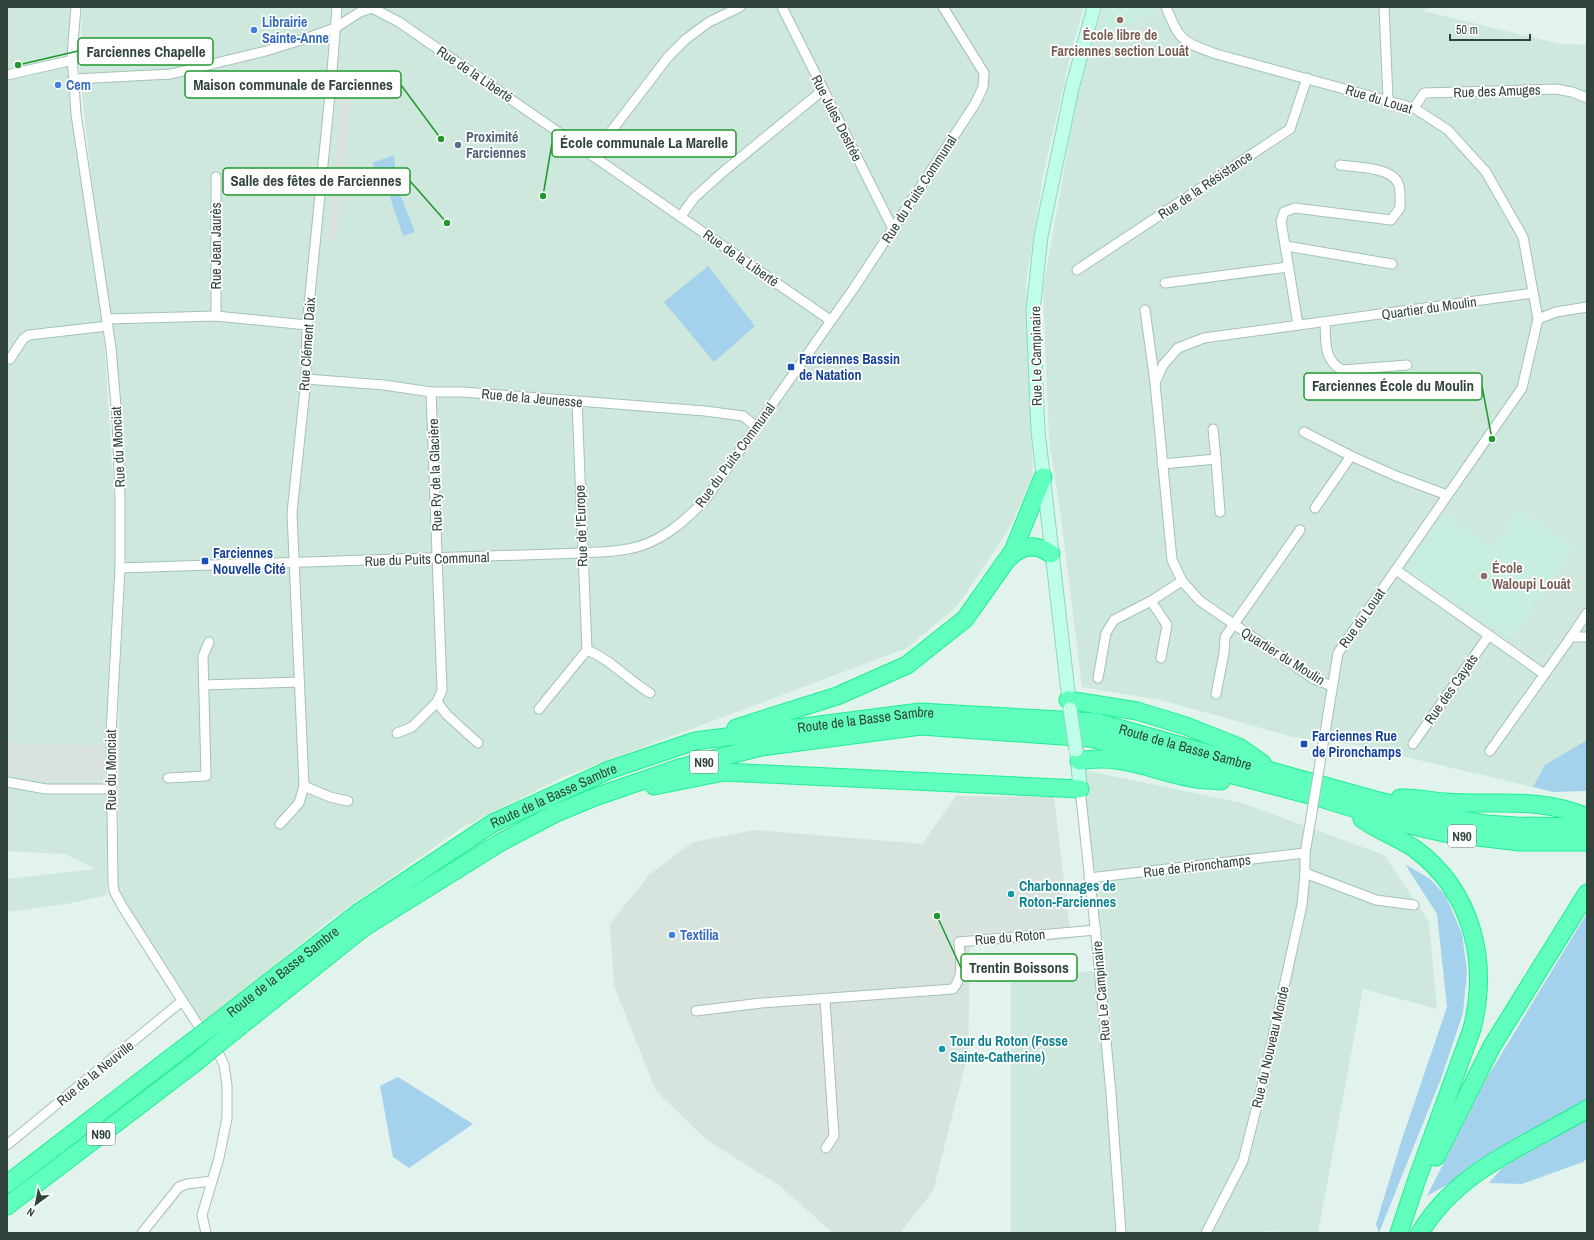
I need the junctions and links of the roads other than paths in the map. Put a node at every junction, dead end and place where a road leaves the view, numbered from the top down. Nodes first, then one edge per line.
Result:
1 (76, 7) edge
2 (337, 7) edge
3 (740, 7) edge
4 (782, 7) edge
5 (943, 7) edge
6 (1094, 7) edge
7 (1166, 7) edge
8 (1384, 7) edge
9 (370, 8) edge
10 (335, 28) junction
11 (73, 60) junction
12 (7, 75) edge
13 (1308, 78) junction
14 (74, 79) junction
15 (823, 90) junction
16 (1587, 98) edge
17 (1388, 99) junction
18 (1414, 108) junction
19 (593, 155) junction
20 (1340, 165) dead end
21 (216, 177) dead end
22 (681, 216) junction
23 (893, 229) junction
24 (1286, 246) junction
25 (1392, 264) dead end
26 (1288, 267) junction
27 (1077, 270) dead end
28 (1165, 283) dead end
29 (1533, 293) junction
30 (1587, 307) edge
31 (1144, 310) dead end
32 (216, 316) junction
33 (1538, 319) junction
34 (830, 320) junction
35 (1324, 322) junction
36 (108, 323) junction
37 (1298, 325) junction
38 (307, 326) junction
39 (10, 359) dead end
40 (1407, 365) dead end
41 (306, 379) junction
42 (1155, 383) junction
43 (432, 392) junction
44 (577, 402) junction
45 (756, 426) junction
46 (1213, 429) dead end
47 (1304, 432) dead end
48 (1351, 456) junction
49 (1216, 459) junction
50 (1162, 464) junction
51 (1043, 478) junction
52 (1447, 495) junction
53 (1315, 508) dead end
54 (1220, 512) dead end
55 (1300, 530) dead end
56 (582, 553) junction
57 (1051, 554) junction
58 (438, 559) junction
59 (1006, 561) junction
60 (295, 563) junction
61 (120, 568) junction
62 (1396, 570) junction
63 (1182, 581) junction
64 (1151, 601) junction
65 (1587, 613) edge
66 (1233, 625) junction
67 (1489, 635) junction
68 (1571, 637) junction
69 (1587, 637) edge
70 (209, 642) dead end
71 (587, 650) junction
72 (1161, 658) dead end
73 (1544, 674) junction
74 (1098, 678) dead end
75 (298, 682) junction
76 (204, 686) junction
77 (1332, 686) junction
78 (650, 692) dead end
79 (1216, 694) dead end
80 (437, 702) junction
81 (1069, 704) junction
82 (539, 709) dead end
83 (397, 733) dead end
84 (695, 741) junction
85 (478, 743) dead end
86 (1413, 744) dead end
87 (1490, 751) dead end
88 (1078, 755) junction
89 (1274, 771) junction
90 (168, 778) dead end
91 (1253, 781) junction
92 (7, 782) edge
93 (304, 786) junction
94 (111, 789) junction
95 (1080, 789) junction
96 (595, 797) junction
97 (1375, 800) junction
98 (348, 801) dead end
99 (1340, 805) junction
100 (1587, 817) edge
101 (280, 824) dead end
102 (1587, 827) edge
103 (1587, 842) edge
104 (1306, 853) junction
105 (1305, 873) junction
106 (1089, 878) junction
107 (1587, 893) edge
108 (1414, 905) dead end
109 (1096, 930) junction
110 (825, 1000) junction
111 (182, 1001) junction
112 (696, 1010) dead end
113 (1587, 1109) edge
114 (7, 1145) edge
115 (826, 1148) dead end
116 (212, 1181) junction
117 (7, 1184) edge
118 (7, 1206) edge
119 (142, 1233) edge
120 (206, 1233) edge
121 (1121, 1233) edge
122 (1206, 1233) edge
123 (1399, 1233) edge
124 (1420, 1233) edge

1 - 11 street, Rue du Monciat
2 - 10 street, Rue Clément Daix
3 - 19 street
4 - 15 street, Rue Jules Destrée
5 - 23 street, Rue du Puits Communal
6 - 51 main road, Rue Le Campinaire
7 - 13 street, Rue du Louat
8 - 17 street
9 - 10 street, Rue de la Liberté
9 - 19 street, Rue de la Liberté
10 - 14 street, Rue de la Liberté
10 - 38 street, Rue Clément Daix
11 - 12 street
11 - 14 street, Rue du Monciat
13 - 17 street, Rue du Louat
13 - 27 street, Rue de la Résistance
14 - 36 street, Rue du Monciat
15 - 22 street
15 - 23 street, Rue Jules Destrée
16 - 18 street, Rue des Amuges
17 - 18 street, Rue du Louat
18 - 29 street, Rue du Louat
19 - 22 street, Rue de la Liberté
20 - 24 street
21 - 32 street, Rue Jean Jaurès
22 - 34 street, Rue de la Liberté
23 - 34 street, Rue du Puits Communal
24 - 25 street
24 - 26 street
26 - 28 street
26 - 37 street
29 - 33 street, Rue du Louat
29 - 35 street, Quartier du Moulin
30 - 33 street
31 - 42 street, Quartier du Moulin
32 - 36 street
32 - 38 street
33 - 52 street, Rue du Louat
34 - 45 street, Rue du Puits Communal
35 - 37 street, Quartier du Moulin
35 - 40 street
36 - 39 street
36 - 61 street, Rue du Monciat
37 - 42 street, Quartier du Moulin
38 - 41 street, Rue Clément Daix
41 - 43 street, Rue de la Jeunesse
41 - 60 street, Rue Clément Daix
42 - 50 street, Quartier du Moulin
43 - 44 street, Rue de la Jeunesse
43 - 58 street, Rue Ry de la Glacière
44 - 45 street, Rue de la Jeunesse
44 - 56 street, Rue de l'Europe
45 - 56 street, Rue du Puits Communal
46 - 49 street
47 - 48 street
48 - 52 street
48 - 53 street
49 - 50 street
49 - 54 street
50 - 63 street, Quartier du Moulin
51 - 57 main road, Rue Le Campinaire
51 - 59 highway
52 - 62 street, Rue du Louat
55 - 66 street, Quartier du Moulin
56 - 58 street, Rue du Puits Communal
56 - 71 street, Rue de l'Europe
57 - 59 highway
57 - 81 main road, Rue Le Campinaire
58 - 60 street, Rue du Puits Communal
58 - 80 street, Rue Ry de la Glacière
59 - 84 highway
60 - 61 street, Rue du Puits Communal
60 - 75 street, Rue Clément Daix
61 - 94 street, Rue du Monciat
62 - 67 street
62 - 77 street, Rue du Louat
63 - 64 street
63 - 66 street, Quartier du Moulin
64 - 72 street
64 - 74 street
65 - 68 street
66 - 77 street, Quartier du Moulin
66 - 79 street, Quartier du Moulin
67 - 73 street
67 - 86 street, Rue des Cayats
68 - 69 street
68 - 73 street
70 - 76 street
71 - 78 street
71 - 82 street
73 - 87 street
75 - 76 street
75 - 93 street, Rue Clément Daix
76 - 90 street
77 - 104 street, Rue du Louat, bridge
80 - 83 street
80 - 85 street
81 - 88 main road, Rue Le Campinaire, bridge
81 - 89 highway
84 - 89 highway, Route de la Basse Sambre / N90
84 - 117 highway, Route de la Basse Sambre / N90, bridge
88 - 91 highway
88 - 95 main road, Rue Le Campinaire
89 - 97 highway, Route de la Basse Sambre / N90
91 - 96 highway, Route de la Basse Sambre / N90
91 - 99 highway, Route de la Basse Sambre / N90
92 - 94 street
93 - 98 street
93 - 101 street, Rue Clément Daix
94 - 111 street, Rue du Monciat
95 - 96 highway
95 - 106 street, Rue Le Campinaire
96 - 118 highway, Route de la Basse Sambre / N90, bridge
97 - 100 highway
97 - 102 highway, Route de la Basse Sambre / N90
99 - 103 highway, Route de la Basse Sambre / N90
99 - 123 highway
104 - 105 street, Rue du Nouveau Monde
104 - 106 street, Rue de Pironchamps
105 - 108 street
105 - 122 street, Rue du Nouveau Monde
106 - 109 street, Rue Le Campinaire
107 - 123 highway
109 - 110 street, Rue du Roton
109 - 121 street, Rue Le Campinaire
110 - 112 street, Rue du Roton
110 - 115 street
111 - 114 street, Rue de la Neuville
111 - 116 street, Rue du Monciat
113 - 124 highway
116 - 119 street
116 - 120 street, Rue du Monciat

